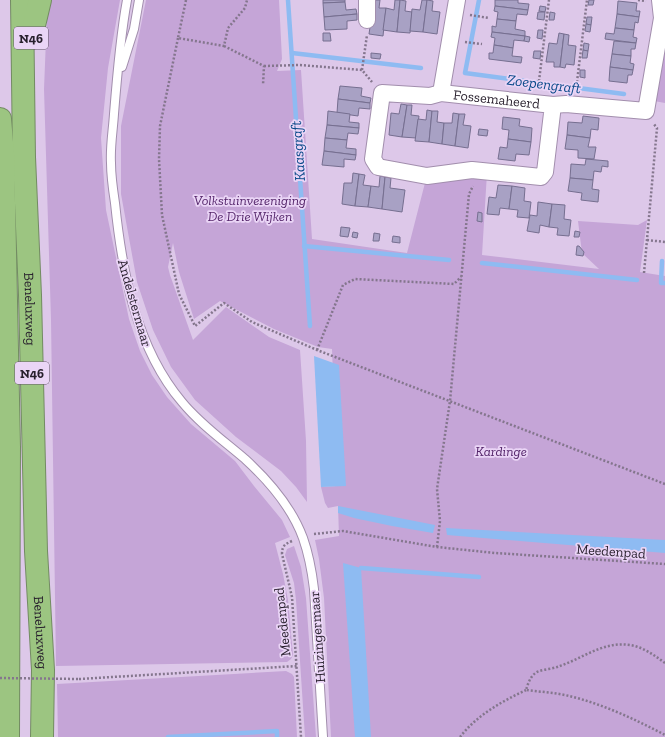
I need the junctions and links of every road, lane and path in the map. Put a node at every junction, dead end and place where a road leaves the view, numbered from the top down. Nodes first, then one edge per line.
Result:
1 (22, 0) edge
2 (40, 0) edge
3 (127, 0) edge
4 (139, 0) edge
5 (186, 0) edge
6 (247, 0) edge
7 (367, 0) edge
8 (549, 0) edge
9 (587, 0) edge
10 (660, 0) edge
11 (460, 7) edge
12 (489, 18) dead end
13 (663, 18) edge
14 (367, 20) dead end
15 (178, 38) junction
16 (460, 41) dead end
17 (480, 44) dead end
18 (224, 46) junction
19 (364, 53) dead end
20 (264, 66) junction
21 (362, 70) junction
22 (23, 76) junction
23 (116, 84) junction
24 (263, 85) dead end
25 (537, 92) dead end
26 (382, 93) junction
27 (441, 93) junction
28 (575, 96) dead end
29 (553, 105) junction
30 (646, 111) junction
31 (0, 119) edge
32 (481, 170) junction
33 (647, 240) junction
34 (665, 242) edge
35 (644, 273) dead end
36 (462, 277) junction
37 (317, 350) junction
38 (450, 401) junction
39 (665, 484) edge
40 (303, 537) junction
41 (437, 547) junction
42 (665, 564) edge
43 (665, 662) edge
44 (297, 666) junction
45 (0, 678) edge
46 (526, 690) junction
47 (665, 735) edge
48 (8, 737) edge
49 (42, 737) edge
50 (301, 737) edge
51 (323, 737) edge
52 (460, 737) edge

1 - 22 highway, Beneluxweg / N46
2 - 22 highway, N46
3 - 23 lane, Andelstermaar
4 - 23 lane, Andelstermaar
5 - 15 path
6 - 18 path
7 - 14 street
8 - 25 path
9 - 28 path
10 - 13 street
11 - 12 path
11 - 27 street, Fossemaheerd
13 - 30 street
15 - 18 path
15 - 37 path
16 - 17 path
18 - 20 path
19 - 21 path
20 - 21 path
20 - 24 path
21 - 26 path
22 - 49 highway, Beneluxweg / N46
23 - 40 lane, Andelstermaar
26 - 27 street, Fossemaheerd
26 - 32 street, Fossemaheerd
27 - 29 street, Fossemaheerd
29 - 30 street, Fossemaheerd
29 - 32 street, Fossemaheerd
30 - 33 path
31 - 48 highway, Beneluxweg / N46
32 - 36 path
33 - 34 path
33 - 35 path
36 - 37 path
36 - 38 path
37 - 38 path
38 - 39 path
38 - 41 path
40 - 41 path, Meedenpad
40 - 44 path, Meedenpad
40 - 51 lane, Huizingermaar
41 - 42 path, Meedenpad
43 - 46 path
44 - 45 path, Meedenpad, bridge
44 - 50 path, Huizingermaar
46 - 47 path
46 - 52 path

